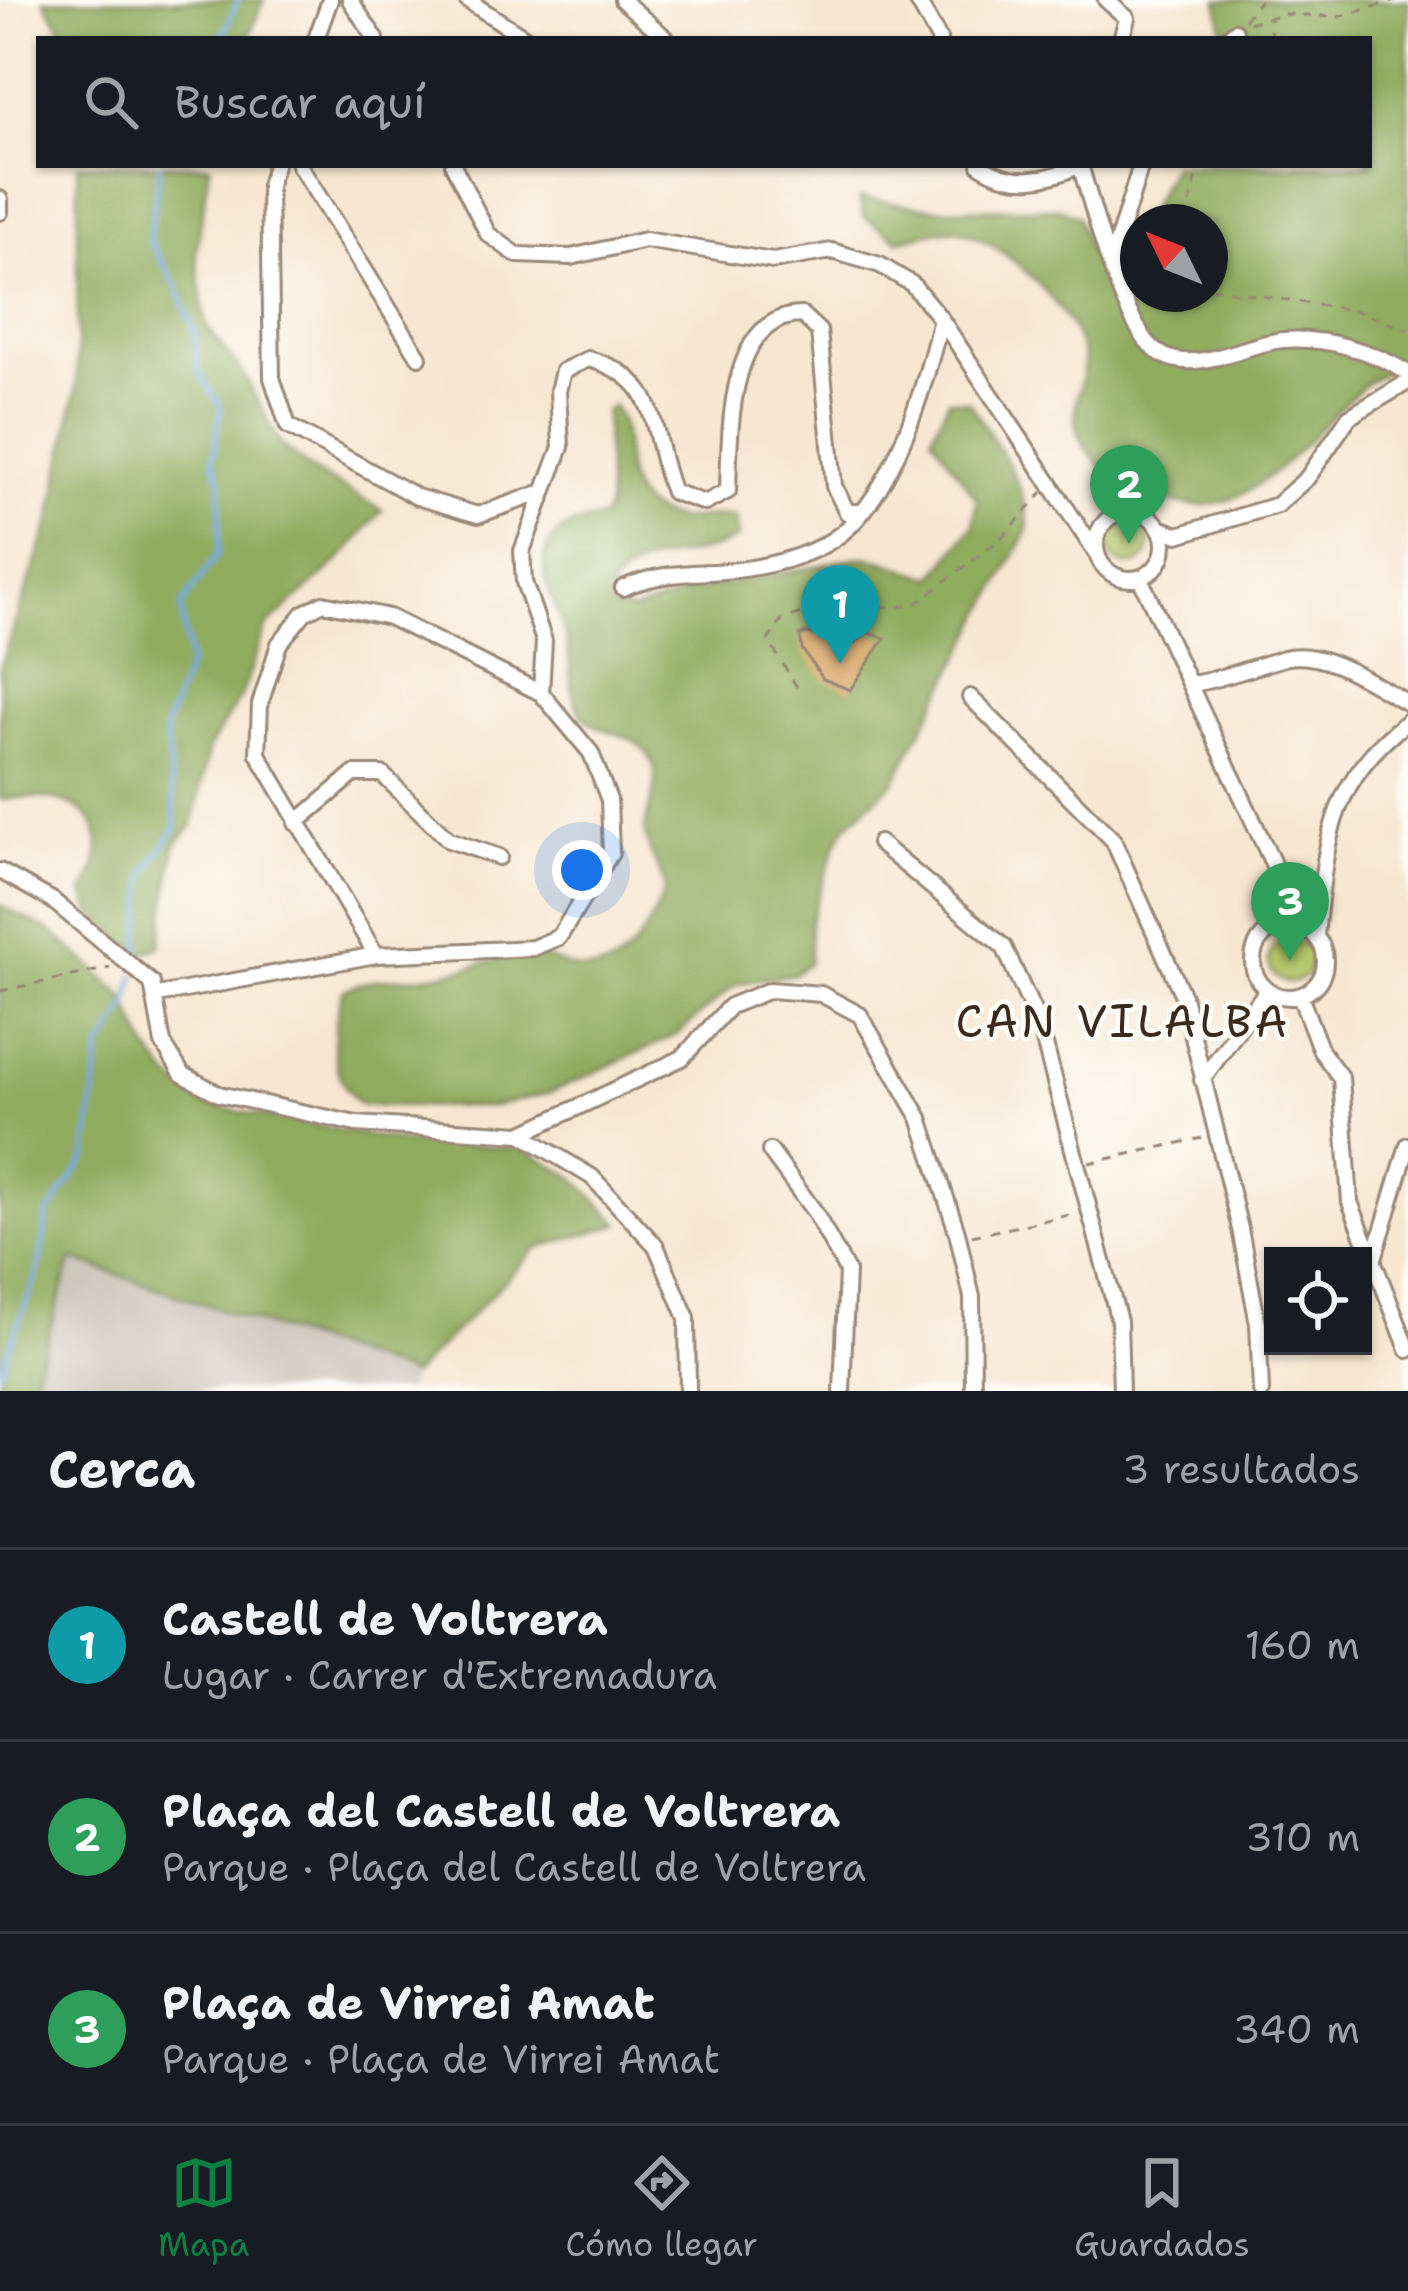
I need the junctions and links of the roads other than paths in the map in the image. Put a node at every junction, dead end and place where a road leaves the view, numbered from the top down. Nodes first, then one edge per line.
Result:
1 (330, 0) edge
2 (350, 0) edge
3 (467, 0) edge
4 (622, 0) edge
5 (916, 0) edge
6 (1106, 0) edge
7 (317, 36) edge
8 (374, 36) edge
9 (522, 36) edge
10 (664, 36) edge
11 (937, 36) edge
12 (1122, 36) edge
13 (274, 168) edge
14 (301, 168) edge
15 (455, 168) edge
16 (985, 168) edge
17 (1070, 168) edge
18 (1081, 168) edge
19 (1140, 168) edge
20 (0, 200) edge
21 (0, 212) edge
22 (1111, 262) junction
23 (941, 319) junction
24 (418, 357) dead end
25 (1408, 373) edge
26 (1408, 382) edge
27 (544, 493) junction
28 (862, 512) junction
29 (1159, 528) junction
30 (1098, 556) junction
31 (1140, 578) junction
32 (622, 588) dead end
33 (1192, 684) junction
34 (541, 693) junction
35 (970, 697) dead end
36 (1408, 703) edge
37 (1408, 721) edge
38 (296, 823) junction
39 (879, 843) dead end
40 (499, 857) dead end
41 (0, 871) edge
42 (1290, 924) junction
43 (1316, 935) junction
44 (376, 955) junction
45 (1267, 990) junction
46 (158, 994) junction
47 (1300, 996) junction
48 (1202, 1080) junction
49 (521, 1134) junction
50 (1408, 1145) edge
51 (770, 1151) dead end
52 (1366, 1247) edge
53 (1372, 1265) joint
54 (1408, 1349) edge
55 (688, 1391) edge
56 (842, 1391) edge
57 (973, 1391) edge
58 (1120, 1391) edge
59 (1262, 1391) edge

1 - 7 street
2 - 8 street
3 - 9 street
4 - 10 street
5 - 11 street
6 - 12 street
13 - 27 street
14 - 24 street
15 - 23 street
16 - 17 street
18 - 22 street
19 - 22 street
20 - 21 street
22 - 25 street
23 - 28 street
23 - 30 street
26 - 29 street
27 - 28 street
27 - 34 street
28 - 32 street
29 - 30 street
29 - 31 street
30 - 31 street
31 - 33 street
33 - 36 street
33 - 42 street
34 - 38 street
34 - 44 street
35 - 48 street
37 - 43 street
38 - 40 street
38 - 44 street
39 - 58 street
41 - 46 street
42 - 43 street
42 - 45 street
43 - 47 street
44 - 46 street
45 - 47 street
45 - 48 street
46 - 49 street
47 - 52 street
48 - 59 street
49 - 55 street
49 - 57 street
50 - 53 street
51 - 56 street
53 - 54 street

